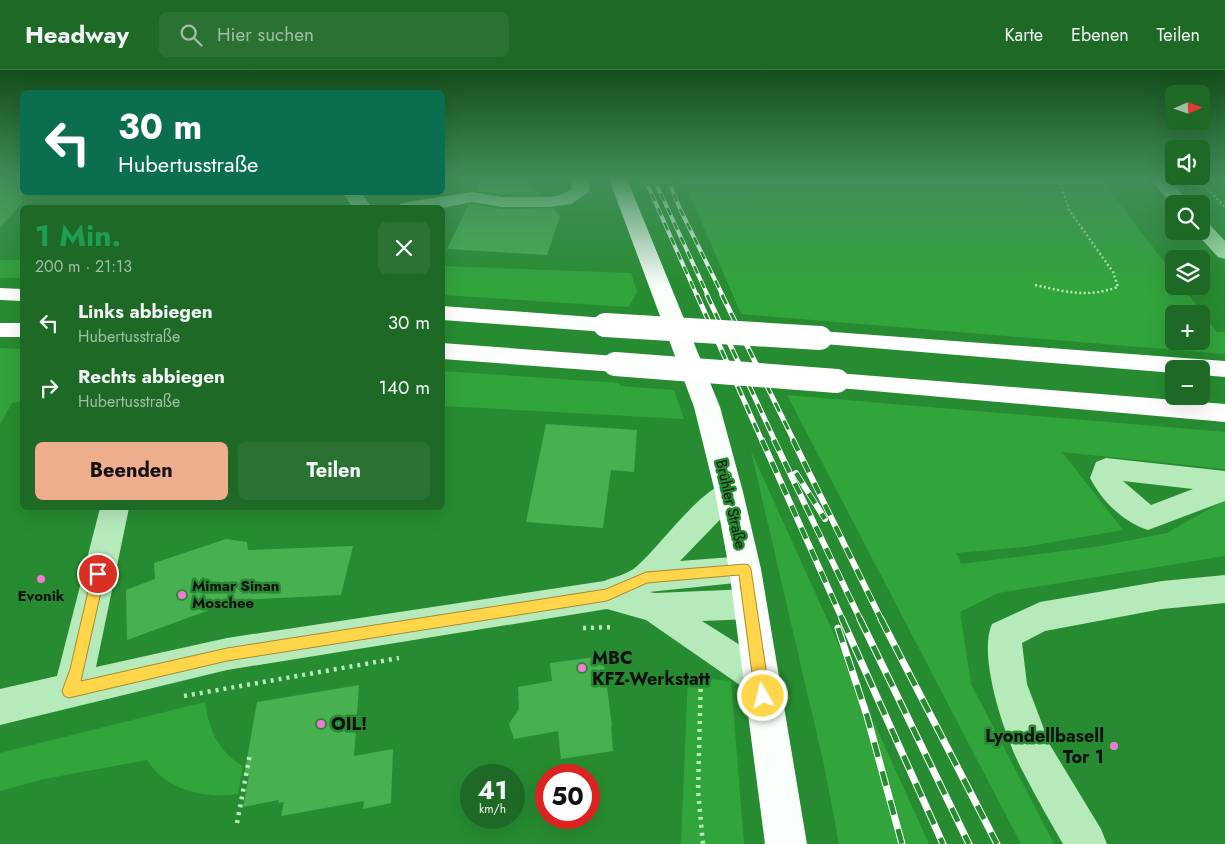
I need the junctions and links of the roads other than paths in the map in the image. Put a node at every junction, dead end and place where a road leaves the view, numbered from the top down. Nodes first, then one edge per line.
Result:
1 (632, 215) edge
2 (1210, 237) edge
3 (1225, 253) edge
4 (0, 294) edge
5 (20, 294) edge
6 (445, 313) edge
7 (0, 330) edge
8 (20, 330) edge
9 (445, 351) edge
10 (1225, 369) edge
11 (1225, 413) edge
12 (1225, 482) edge
13 (1225, 489) edge
14 (729, 492) junction
15 (114, 510) edge
16 (745, 569) junction
17 (1225, 589) edge
18 (651, 593) junction
19 (750, 604) junction
20 (760, 678) junction
21 (69, 691) junction
22 (0, 707) edge
23 (786, 844) edge
24 (1086, 844) edge

1 - 14 main road, Brühler Straße
2 - 3 street
4 - 5 highway
6 - 10 highway, bridge
7 - 8 highway
9 - 11 highway, bridge
12 - 13 street
14 - 16 main road, Brühler Straße
14 - 18 street
15 - 21 street
16 - 18 street
16 - 19 main road, Brühler Straße
17 - 24 street
18 - 19 street
18 - 20 street
18 - 21 street
19 - 20 main road, Brühler Straße
20 - 23 main road, Brühler Straße
21 - 22 street

